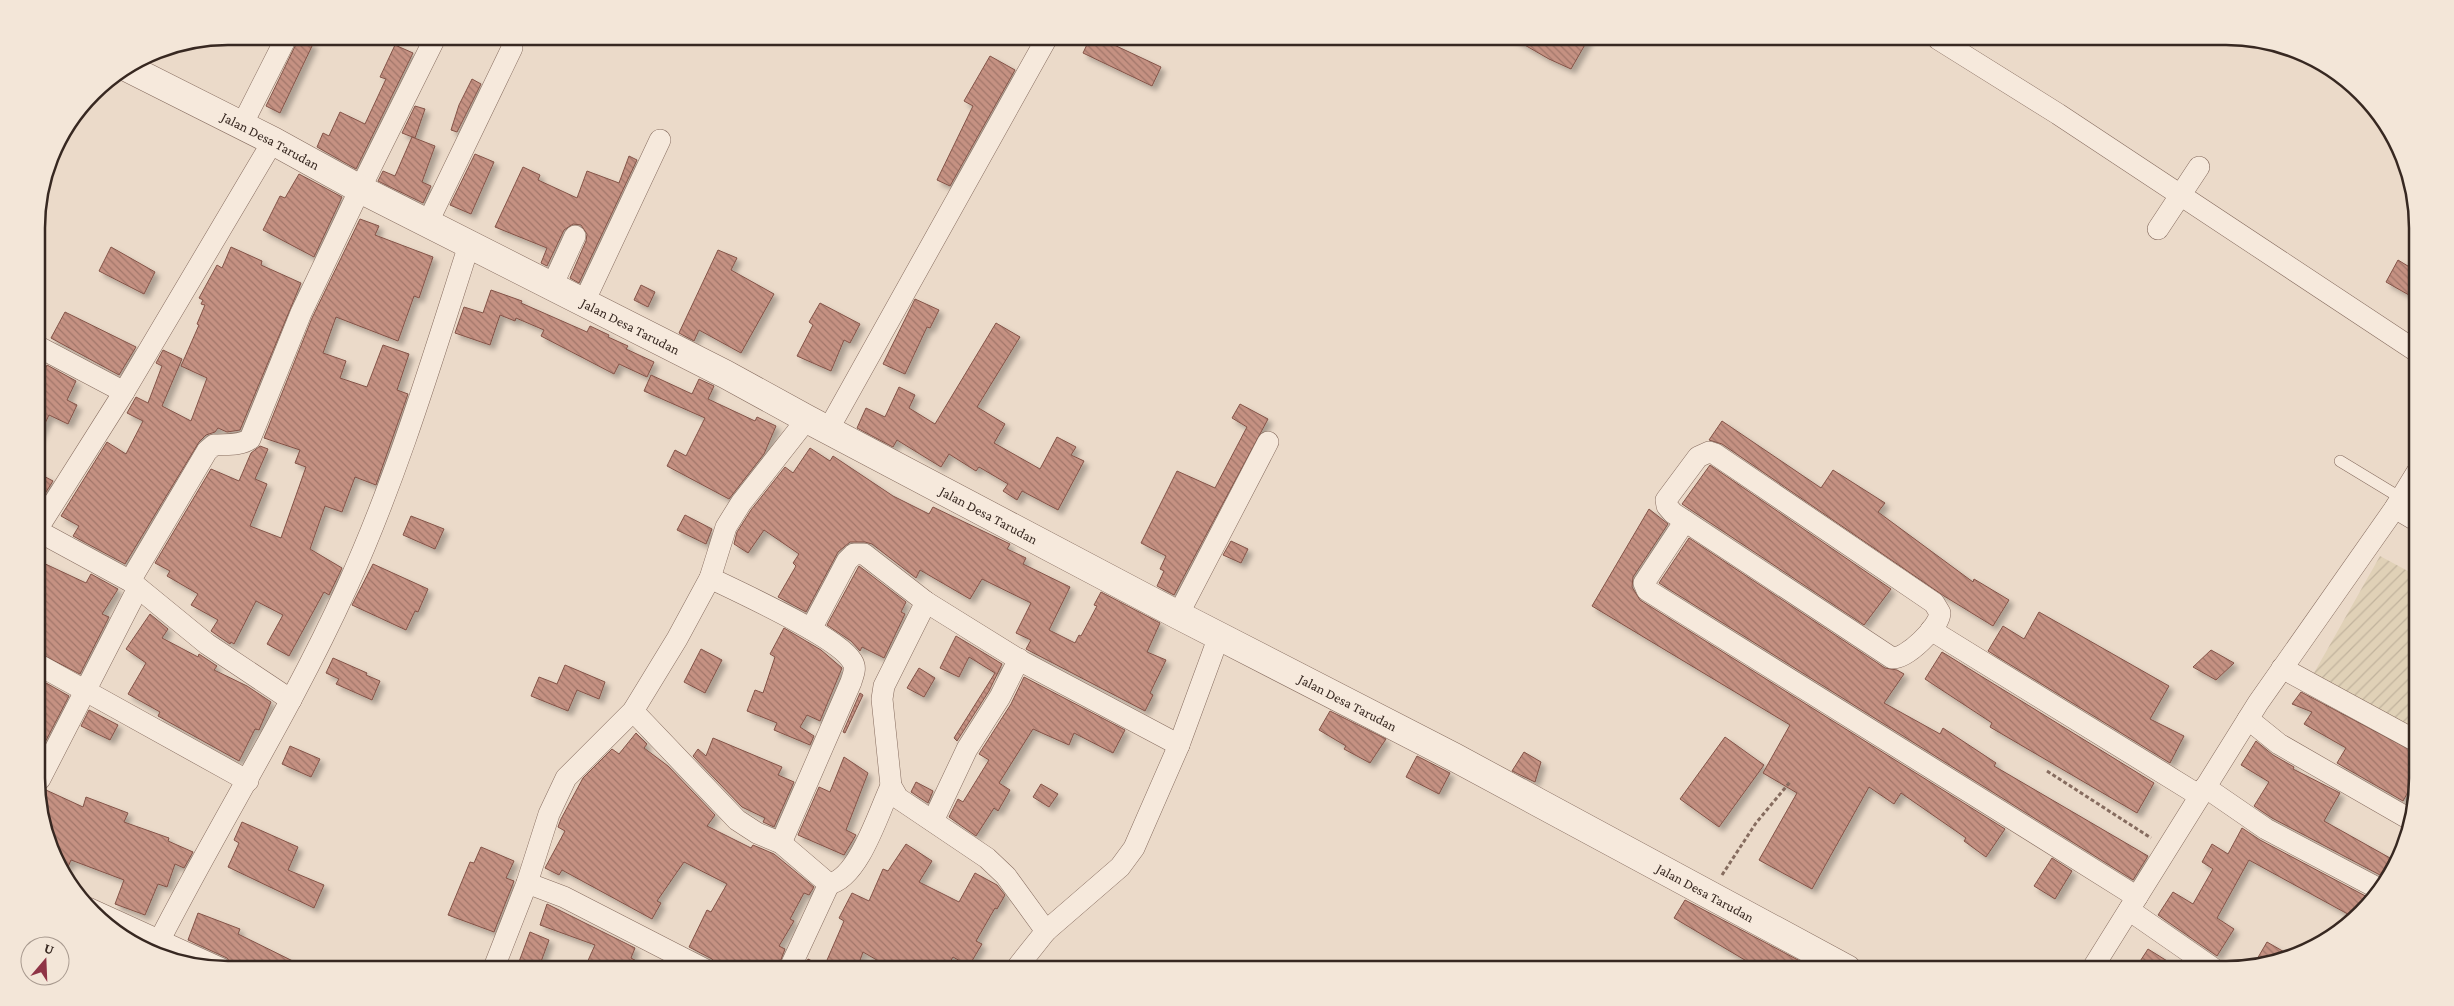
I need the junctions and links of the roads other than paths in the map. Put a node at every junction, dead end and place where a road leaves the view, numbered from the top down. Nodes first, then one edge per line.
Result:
1 (282, 45) edge
2 (432, 45) edge
3 (1043, 45) edge
4 (1948, 45) edge
5 (512, 48) dead end
6 (134, 71) edge
7 (241, 127) junction
8 (660, 140) dead end
9 (273, 141) junction
10 (2199, 167) dead end
11 (360, 189) junction
12 (2180, 196) junction
13 (428, 222) junction
14 (2158, 228) dead end
15 (575, 236) dead end
16 (469, 245) junction
17 (552, 286) junction
18 (584, 302) junction
19 (2409, 346) edge
20 (45, 350) edge
21 (124, 392) junction
22 (817, 425) junction
23 (1268, 442) dead end
24 (2340, 461) dead end
25 (2409, 485) edge
26 (2398, 503) junction
27 (2409, 513) edge
28 (45, 519) edge
29 (1685, 521) junction
30 (45, 534) edge
31 (710, 578) junction
32 (134, 585) junction
33 (926, 602) junction
34 (1178, 615) junction
35 (811, 629) junction
36 (1931, 630) junction
37 (1219, 636) junction
38 (1019, 660) junction
39 (45, 668) edge
40 (2282, 668) junction
41 (85, 690) junction
42 (291, 700) junction
43 (633, 711) junction
44 (2248, 719) junction
45 (2409, 737) edge
46 (1171, 741) junction
47 (45, 769) edge
48 (248, 781) junction
49 (891, 786) junction
50 (2203, 792) junction
51 (2405, 816) edge
52 (933, 821) junction
53 (781, 843) junction
54 (527, 884) junction
55 (829, 884) junction
56 (2373, 886) edge
57 (2133, 904) junction
58 (121, 926) edge
59 (1046, 931) junction
60 (157, 946) edge
61 (184, 956) edge
62 (497, 961) edge
63 (688, 961) edge
64 (793, 961) edge
65 (1022, 961) edge
66 (1832, 961) edge
67 (2097, 961) edge
68 (2204, 961) edge

1 - 7 street
2 - 11 street
3 - 22 street
4 - 12 street
5 - 13 street
6 - 7 street, Jalan Desa Tarudan
7 - 9 street, Jalan Desa Tarudan
8 - 18 street
9 - 11 street, Jalan Desa Tarudan
9 - 21 street
10 - 12 street
11 - 13 street, Jalan Desa Tarudan
11 - 32 street
12 - 14 street
12 - 19 street
13 - 16 street, Jalan Desa Tarudan
15 - 17 street
16 - 17 street, Jalan Desa Tarudan
16 - 42 street
17 - 18 street, Jalan Desa Tarudan
18 - 22 street, Jalan Desa Tarudan
20 - 21 street
21 - 28 street
22 - 31 street
22 - 34 street, Jalan Desa Tarudan
23 - 34 street
24 - 26 lane
25 - 26 street
26 - 27 street
26 - 40 street
29 - 36 street
29 - 36 street
29 - 57 street
30 - 32 street
31 - 35 street
31 - 43 street
32 - 41 street
32 - 42 street
33 - 35 street
33 - 38 street
33 - 49 street
34 - 37 street, Jalan Desa Tarudan
35 - 53 street
36 - 50 street
37 - 46 street
37 - 66 street, Jalan Desa Tarudan
38 - 46 street
38 - 52 street
39 - 41 street
40 - 44 street
40 - 45 street
41 - 47 street
41 - 48 street
42 - 48 street
43 - 53 street
43 - 54 street
44 - 50 street
44 - 51 street
46 - 59 street
48 - 60 street
49 - 52 street
49 - 55 street
50 - 56 street
50 - 57 street
52 - 59 street
53 - 55 street
54 - 62 street
54 - 63 street
55 - 64 street
57 - 67 street
57 - 68 street
58 - 60 street
59 - 65 street
60 - 61 street

